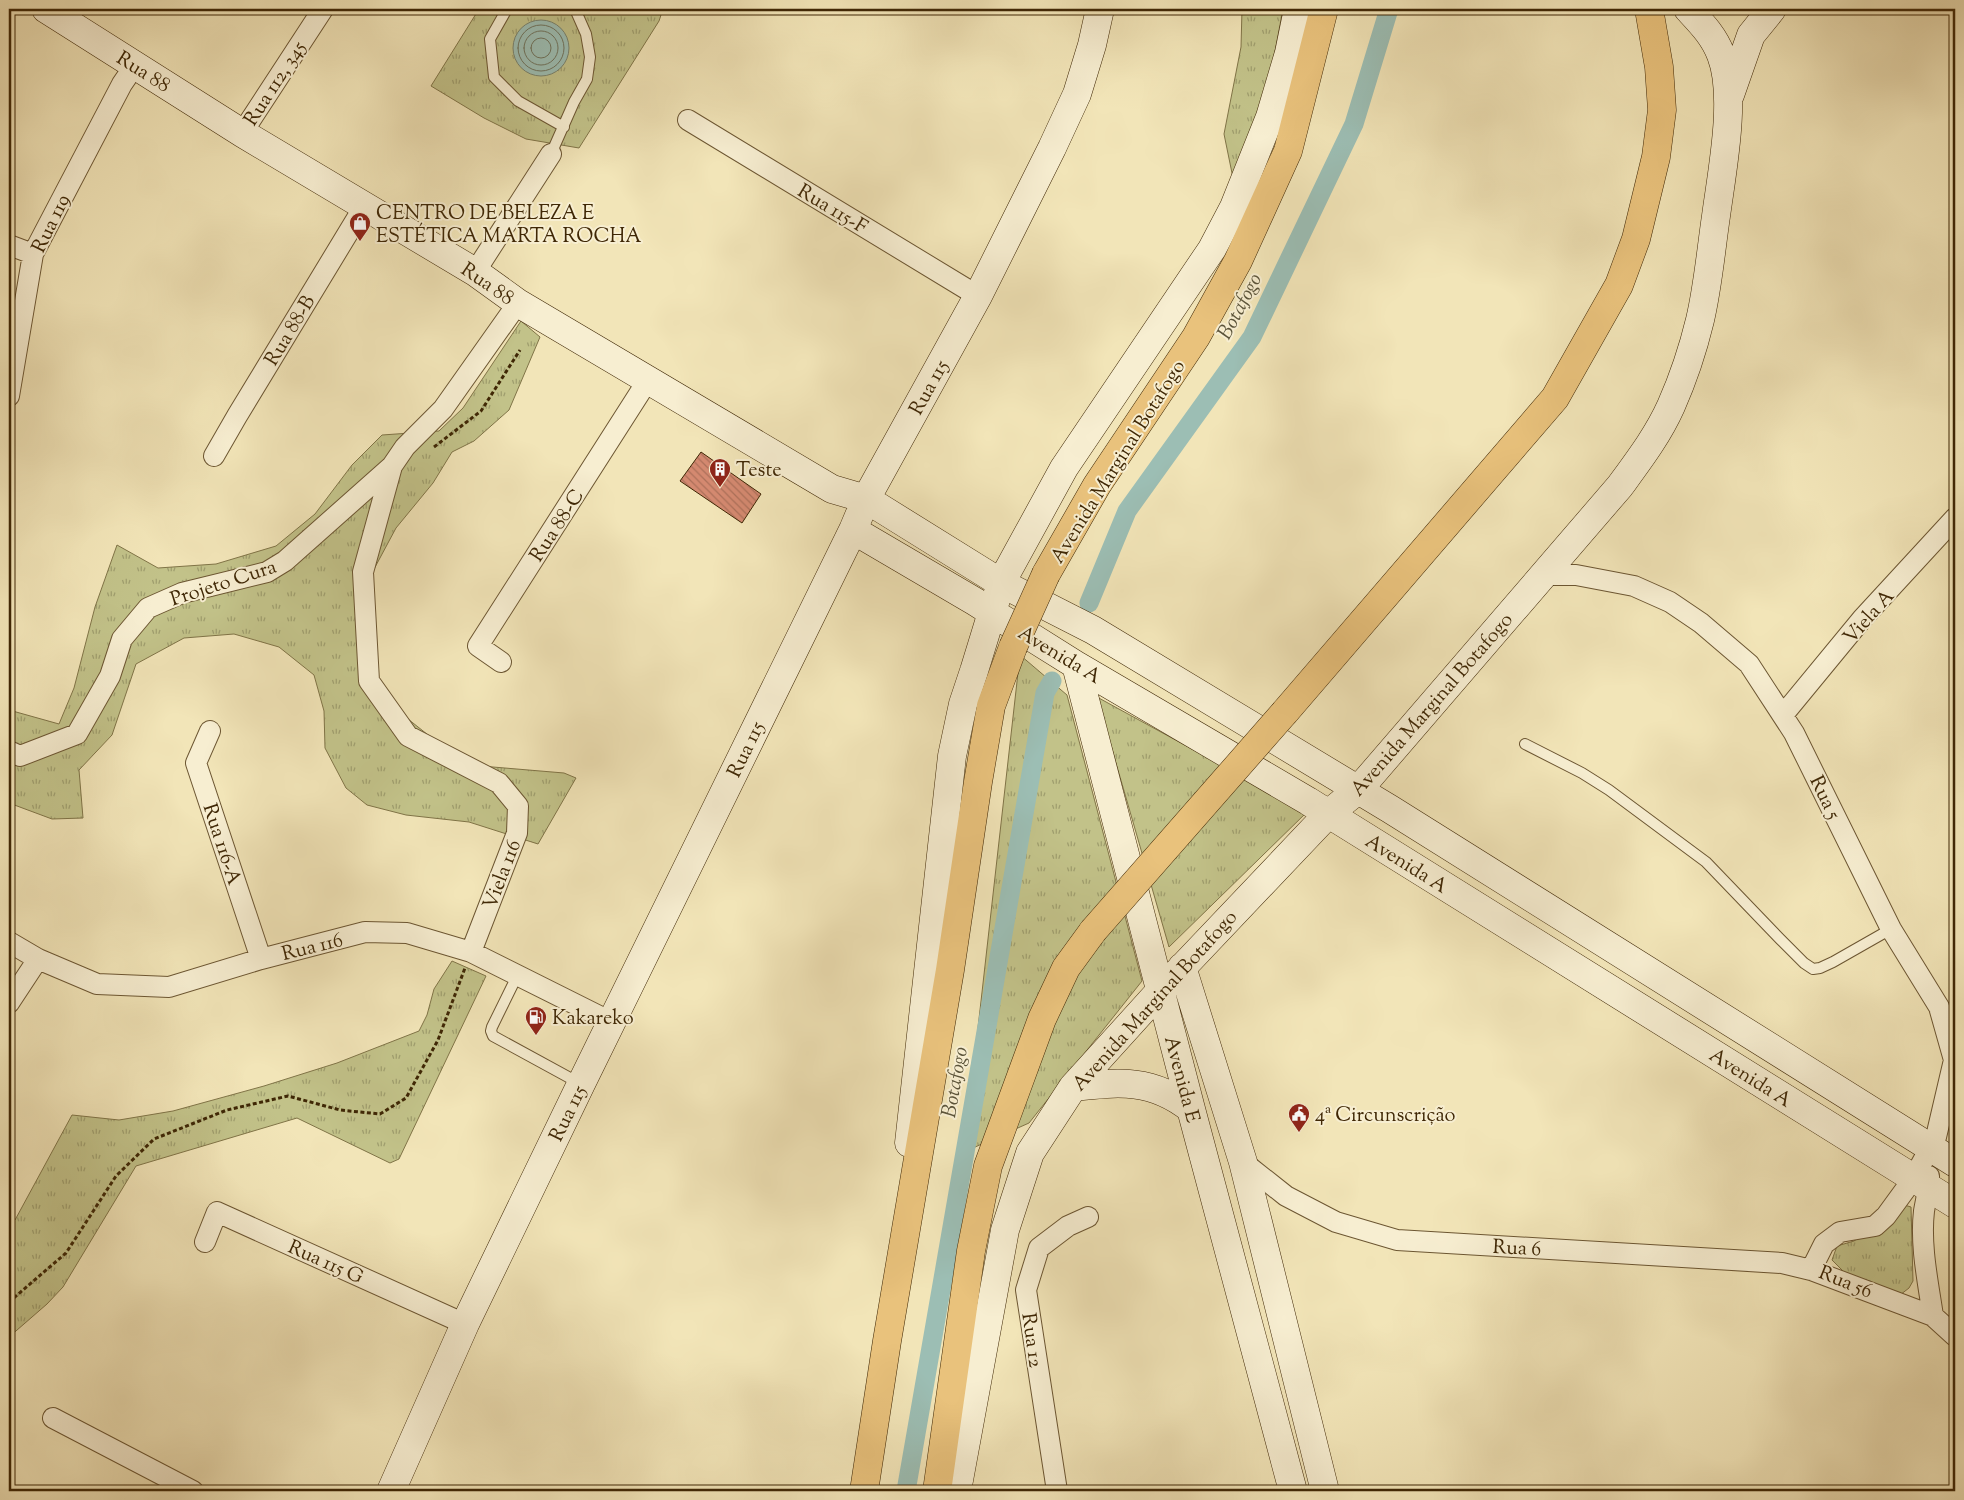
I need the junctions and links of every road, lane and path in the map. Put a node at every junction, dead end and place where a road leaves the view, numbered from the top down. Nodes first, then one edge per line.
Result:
1 (46, 9) edge
2 (507, 9) edge
3 (575, 9) edge
4 (1100, 9) edge
5 (1298, 9) edge
6 (1324, 9) edge
7 (1649, 9) edge
8 (1688, 9) edge
9 (1772, 9) edge
10 (320, 10) edge
11 (135, 65) junction
12 (1729, 99) junction
13 (688, 120) dead end
14 (564, 127) junction
15 (242, 133) junction
16 (551, 154) joint
17 (365, 205) junction
18 (9, 245) edge
19 (33, 254) junction
20 (475, 272) junction
21 (978, 296) junction
22 (518, 303) junction
23 (520, 350) dead end
24 (648, 380) junction
25 (9, 396) edge
26 (431, 449) dead end
27 (214, 456) dead end
28 (392, 466) junction
29 (832, 489) junction
30 (866, 499) junction
31 (1955, 518) edge
32 (853, 530) junction
33 (1544, 575) junction
34 (1001, 583) junction
35 (992, 613) junction
36 (501, 662) dead end
37 (1076, 665) junction
38 (1783, 715) junction
39 (210, 731) dead end
40 (408, 736) joint
41 (1525, 744) dead end
42 (9, 751) edge
43 (1359, 789) junction
44 (1328, 814) junction
45 (1891, 929) junction
46 (9, 942) edge
47 (471, 952) junction
48 (38, 959) junction
49 (261, 959) junction
50 (1182, 967) junction
51 (517, 976) junction
52 (1160, 991) junction
53 (9, 1004) edge
54 (611, 1022) junction
55 (581, 1084) junction
56 (1073, 1087) junction
57 (1191, 1108) junction
58 (1930, 1147) junction
59 (1243, 1162) junction
60 (1955, 1163) edge
61 (1921, 1184) junction
62 (1955, 1204) edge
63 (1088, 1217) dead end
64 (205, 1242) dead end
65 (1811, 1270) junction
66 (9, 1302) edge
67 (1933, 1316) junction
68 (465, 1324) junction
69 (1955, 1336) edge
70 (886, 1341) junction
71 (53, 1418) dead end
72 (193, 1491) edge
73 (391, 1491) edge
74 (864, 1491) edge
75 (937, 1491) edge
76 (957, 1491) edge
77 (1057, 1491) edge
78 (1293, 1491) edge
79 (1325, 1491) edge

1 - 11 main road, Rua 88
2 - 14 lane
3 - 14 lane
4 - 21 main road, Rua 115
5 - 34 main road, Avenida Marginal Botafogo
6 - 70 main road, Avenida Marginal Botafogo, bridge
7 - 75 main road, bridge
8 - 12 main road, Avenida Marginal Botafogo
9 - 12 main road
10 - 15 street, Rua 112, 345
11 - 15 main road, Rua 88
11 - 19 street, Rua 119
12 - 33 main road, Avenida Marginal Botafogo
13 - 21 street, Rua 115-F
14 - 16 lane
15 - 17 main road, Rua 88
16 - 20 street
17 - 20 main road, Rua 88
17 - 27 street, Rua 88-B
18 - 19 street
19 - 25 street, Rua 119
20 - 22 main road, Rua 88
21 - 30 main road, Rua 115
22 - 24 main road, Rua 88
22 - 28 street, Projeto Cura
23 - 26 path
24 - 29 main road, Rua 88
24 - 36 street, Rua 88-C
28 - 40 street, Projeto Cura
28 - 42 street, Projeto Cura
29 - 30 main road, Rua 88
29 - 32 main road
30 - 32 main road, Rua 115
30 - 34 main road, Avenida A
31 - 38 street, Viela A
32 - 35 main road, Avenida A
32 - 54 main road, Rua 115
33 - 38 street, Rua 5
33 - 43 main road, Avenida Marginal Botafogo
34 - 35 main road, Avenida Marginal Botafogo
34 - 43 main road, Avenida A
35 - 37 main road, Avenida A
35 - 70 main road, Avenida Marginal Botafogo
37 - 44 main road, Avenida A
37 - 52 main road, Avenida E
38 - 45 street, Rua 5
39 - 49 street, Rua 116-A
40 - 47 street, Viela 116
41 - 45 lane
43 - 44 main road, Avenida Marginal Botafogo
43 - 58 main road, Avenida A
44 - 50 main road, Avenida Marginal Botafogo
44 - 61 main road, Avenida A
45 - 58 street, Rua 5
46 - 48 street, Rua 116
47 - 49 street, Rua 116
47 - 51 street, Rua 116
47 - 66 path
48 - 49 street, Rua 116
48 - 53 street
50 - 52 main road, Avenida Marginal Botafogo
50 - 59 main road, Avenida E
51 - 54 street, Rua 116
51 - 55 lane
52 - 56 main road, Avenida Marginal Botafogo
52 - 57 main road, Avenida E
54 - 55 main road, Rua 115
55 - 68 main road, Rua 115
56 - 57 main road
56 - 76 main road, Avenida Marginal Botafogo
57 - 78 main road, Avenida E
58 - 60 main road, Avenida A
58 - 61 street, Rua 56
59 - 65 street, Rua 6
59 - 79 main road, Avenida E
61 - 62 main road, Avenida A
61 - 65 street, Rua 56
61 - 67 street, Rua 56
63 - 77 street, Rua 12
64 - 68 street, Rua 115 G
65 - 67 street, Rua 56
67 - 69 street, Rua 56
68 - 73 main road, Rua 115
70 - 74 main road, Avenida Marginal Botafogo
71 - 72 street

